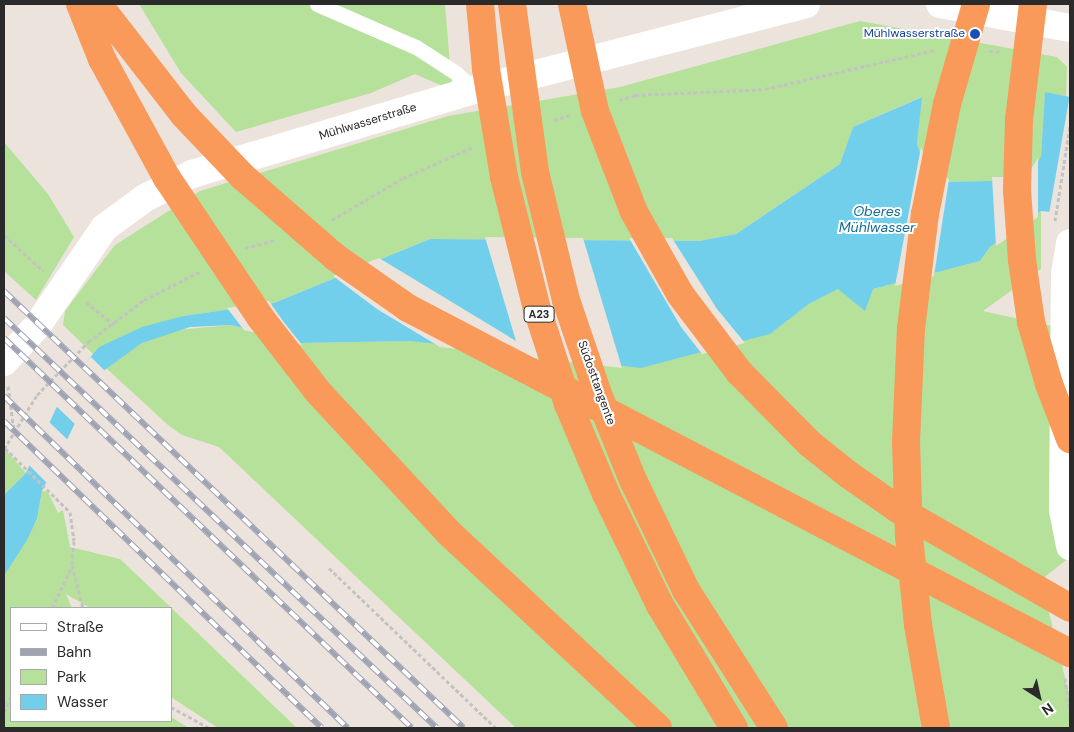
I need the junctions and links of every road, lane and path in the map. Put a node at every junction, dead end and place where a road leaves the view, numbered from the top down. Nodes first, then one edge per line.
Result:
1 (80, 4) edge
2 (98, 4) edge
3 (317, 4) edge
4 (480, 4) edge
5 (512, 4) edge
6 (572, 4) edge
7 (806, 4) edge
8 (940, 4) edge
9 (976, 4) edge
10 (1033, 4) edge
11 (1070, 28) edge
12 (944, 49) dead end
13 (474, 90) junction
14 (617, 101) dead end
15 (580, 112) dead end
16 (545, 123) dead end
17 (1070, 125) edge
18 (484, 142) dead end
19 (324, 225) dead end
20 (4, 235) edge
21 (1062, 237) edge
22 (279, 239) dead end
23 (243, 249) dead end
24 (202, 270) dead end
25 (64, 287) junction
26 (112, 324) junction
27 (6, 371) edge
28 (14, 434) junction
29 (1070, 439) edge
30 (5, 448) edge
31 (1070, 546) edge
32 (72, 565) junction
33 (329, 568) dead end
34 (52, 607) edge
35 (83, 607) edge
36 (1070, 608) edge
37 (1070, 653) edge
38 (10, 698) edge
39 (172, 708) edge
40 (4, 712) edge
41 (209, 728) edge
42 (496, 728) edge
43 (658, 728) edge
44 (734, 728) edge
45 (774, 728) edge
46 (936, 728) edge

1 - 43 highway
2 - 37 highway
3 - 13 lane
4 - 44 highway, A23
5 - 45 highway, Südosttangente / A23
6 - 36 highway
7 - 13 street, Mühlwasserstraße
8 - 11 street
9 - 46 highway
10 - 29 highway
12 - 14 path
13 - 25 street, Mühlwasserstraße
15 - 16 path
17 - 21 path
18 - 19 path
20 - 25 path
21 - 31 street
22 - 23 path
24 - 26 path
25 - 26 path
25 - 27 street, Mühlwasserstraße
26 - 28 path
27 - 28 path
28 - 30 path
30 - 32 path
32 - 34 path
32 - 35 path
33 - 42 path
38 - 40 path
39 - 41 path

